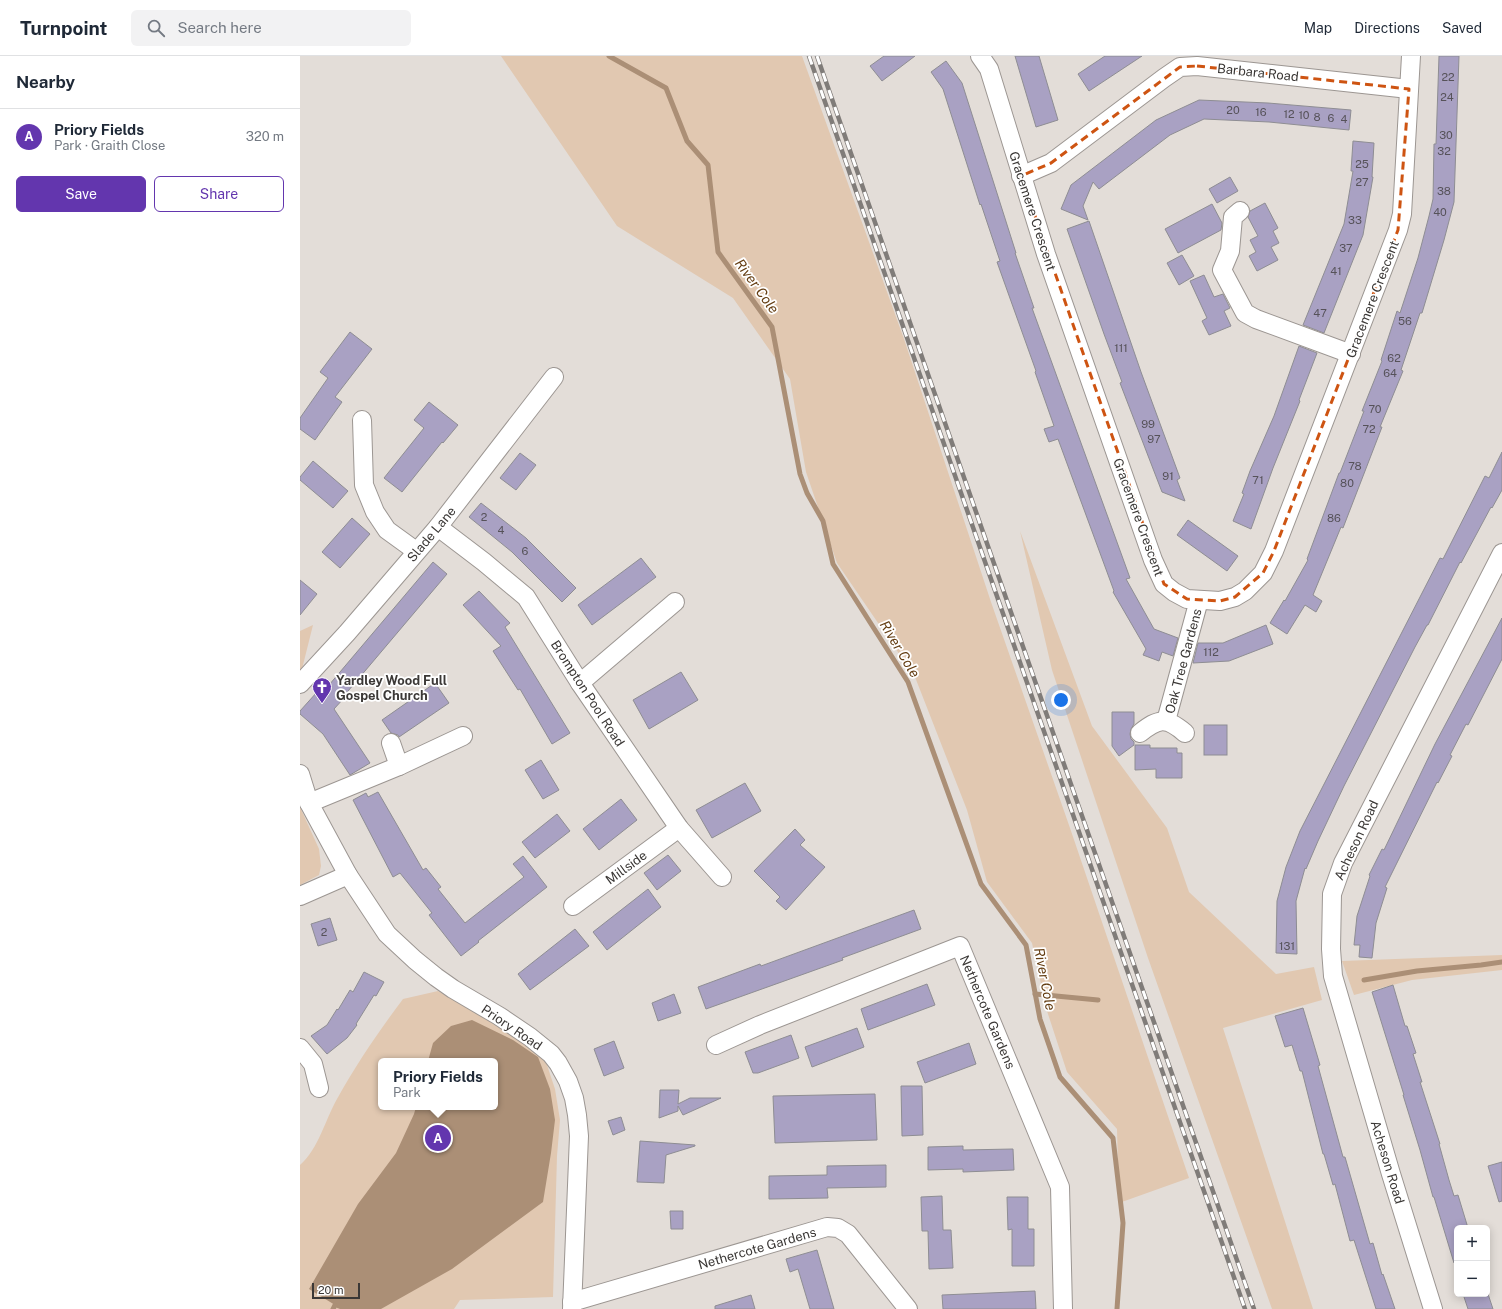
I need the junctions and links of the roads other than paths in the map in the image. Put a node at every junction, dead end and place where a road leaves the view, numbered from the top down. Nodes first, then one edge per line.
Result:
1 (980, 56) edge
2 (1411, 56) edge
3 (1409, 89) junction
4 (1021, 176) junction
5 (1240, 211) dead end
6 (1351, 354) junction
7 (554, 377) dead end
8 (362, 420) dead end
9 (438, 527) junction
10 (416, 551) junction
11 (1502, 553) edge
12 (1199, 600) junction
13 (675, 602) dead end
14 (580, 683) junction
15 (300, 684) edge
16 (1166, 721) junction
17 (1140, 733) dead end
18 (1185, 733) dead end
19 (463, 736) dead end
20 (391, 743) dead end
21 (399, 766) junction
22 (300, 774) edge
23 (305, 799) edge
24 (679, 828) junction
25 (348, 874) junction
26 (722, 877) dead end
27 (300, 896) edge
28 (573, 906) dead end
29 (716, 1045) dead end
30 (300, 1048) edge
31 (319, 1088) dead end
32 (572, 1305) edge
33 (908, 1309) edge
34 (1062, 1309) edge
35 (1433, 1309) edge

1 - 4 street, Gracemere Crescent
2 - 3 street, Gracemere Crescent
3 - 4 street, Barbara Road
3 - 6 street, Gracemere Crescent
4 - 12 street, Gracemere Crescent
5 - 6 street
6 - 12 street, Gracemere Crescent
7 - 9 street, Slade Lane
8 - 10 street
9 - 10 street, Slade Lane
9 - 14 street, Brompton Pool Road
10 - 15 street, Slade Lane
11 - 35 street, Acheson Road
12 - 16 street, Oak Tree Gardens
13 - 14 street
14 - 24 street, Brompton Pool Road
16 - 17 street, Oak Tree Gardens
16 - 18 street, Oak Tree Gardens
19 - 21 street
20 - 21 street
21 - 23 street
22 - 23 street, Priory Road
23 - 25 street, Priory Road
24 - 26 street, Brompton Pool Road
24 - 28 street, Millside
25 - 27 street
25 - 32 street, Priory Road
29 - 34 street, Nethercote Gardens
30 - 31 street
32 - 33 street, Nethercote Gardens

